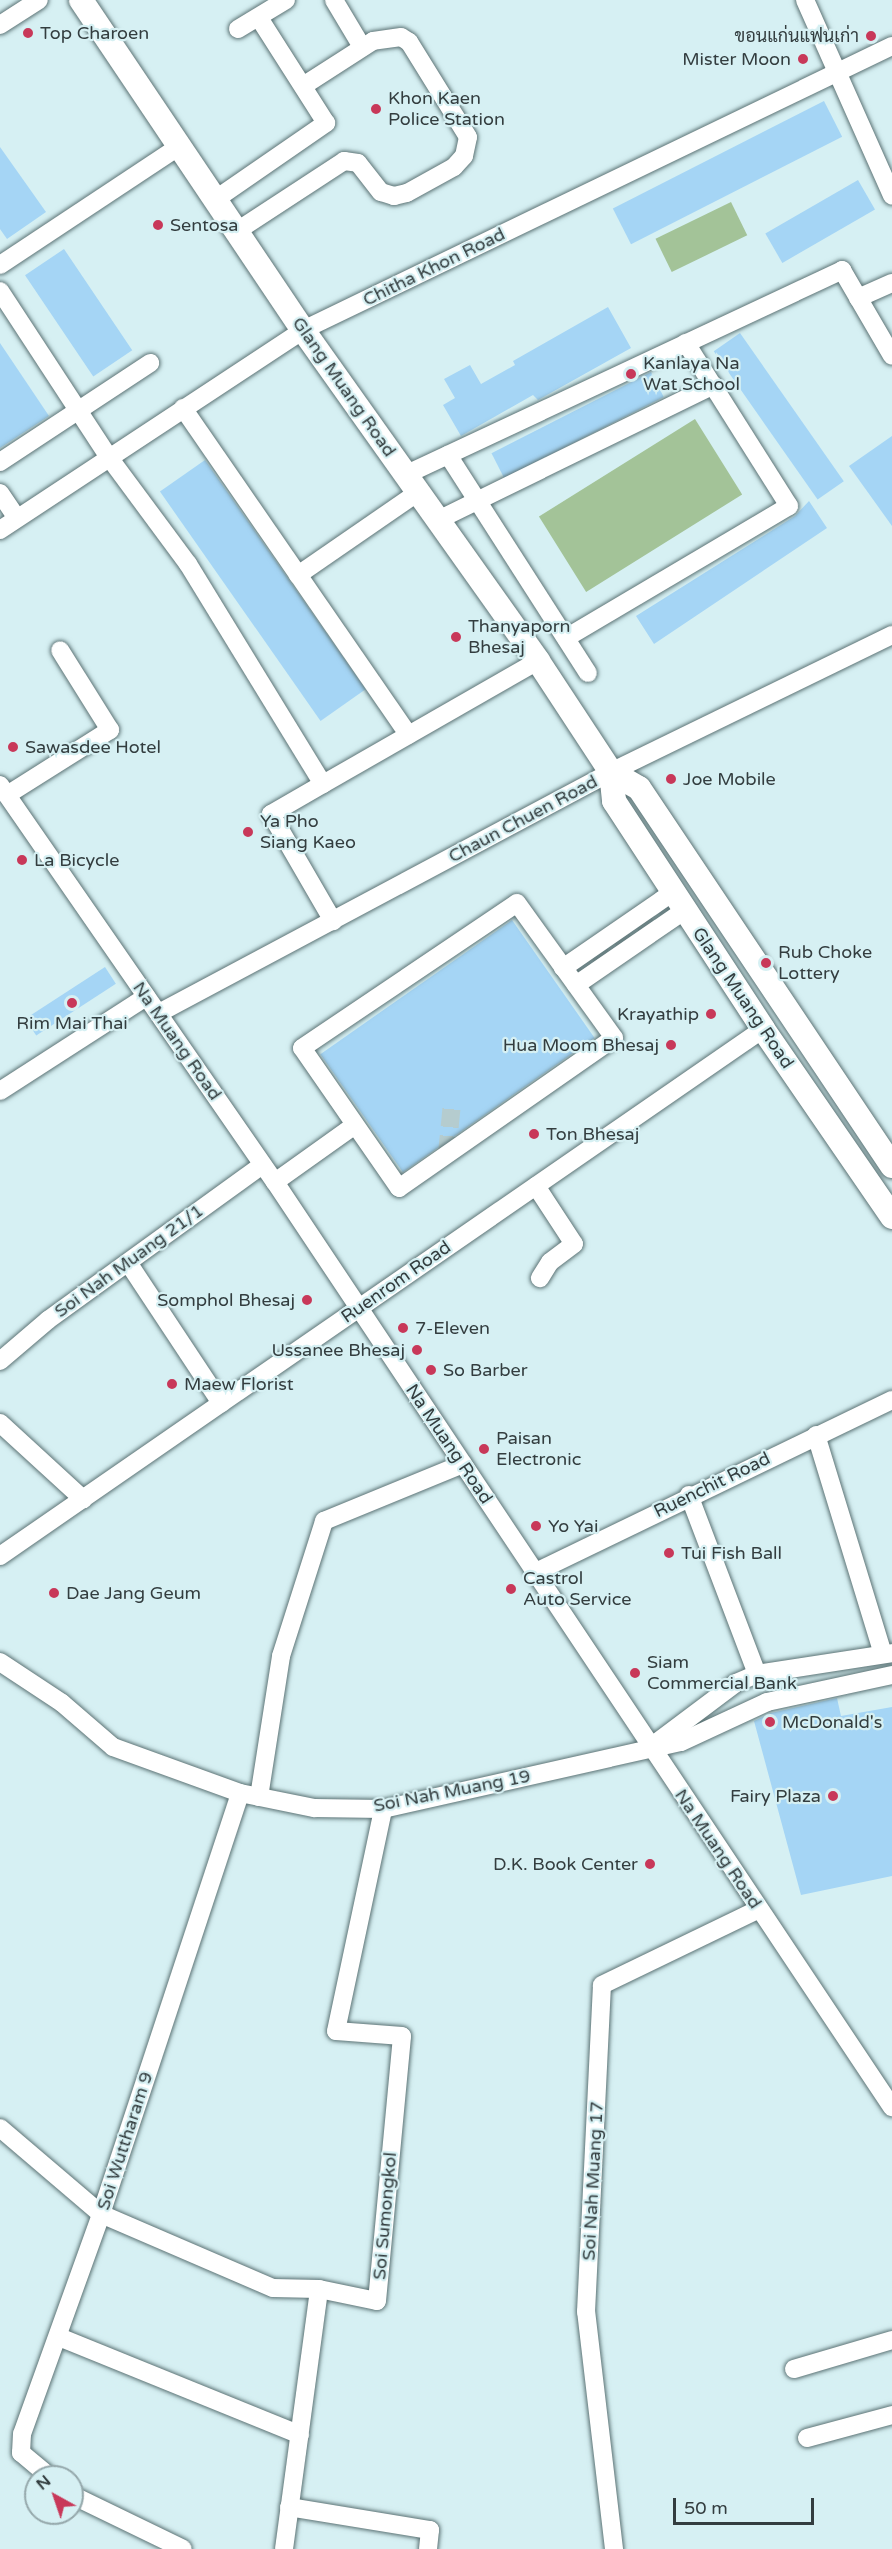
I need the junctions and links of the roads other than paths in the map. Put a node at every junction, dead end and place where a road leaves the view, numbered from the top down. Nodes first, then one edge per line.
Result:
1 (39, 0) edge
2 (81, 0) edge
3 (286, 0) edge
4 (333, 0) edge
5 (805, 0) edge
6 (259, 18) junction
7 (0, 25) edge
8 (238, 29) dead end
9 (892, 46) edge
10 (362, 47) junction
11 (839, 70) junction
12 (303, 86) junction
13 (180, 146) junction
14 (892, 195) edge
15 (216, 199) junction
16 (237, 231) junction
17 (0, 266) edge
18 (892, 283) edge
19 (0, 291) edge
20 (858, 297) junction
21 (303, 330) junction
22 (686, 343) junction
23 (892, 356) edge
24 (150, 363) dead end
25 (713, 385) junction
26 (183, 408) junction
27 (80, 410) junction
28 (448, 454) junction
29 (108, 456) junction
30 (0, 462) edge
31 (411, 484) junction
32 (0, 493) edge
33 (478, 501) junction
34 (17, 518) junction
35 (436, 521) junction
36 (0, 530) edge
37 (298, 575) junction
38 (892, 635) edge
39 (566, 638) junction
40 (60, 650) dead end
41 (538, 661) junction
42 (588, 674) dead end
43 (409, 735) junction
44 (610, 772) junction
45 (323, 784) junction
46 (3, 790) edge
47 (679, 901) junction
48 (333, 921) junction
49 (563, 968) junction
50 (576, 985) junction
51 (146, 997) junction
52 (790, 1012) junction
53 (159, 1013) junction
54 (763, 1029) junction
55 (0, 1091) edge
56 (355, 1125) junction
57 (262, 1165) junction
58 (892, 1166) edge
59 (275, 1182) junction
60 (536, 1186) junction
61 (892, 1217) edge
62 (129, 1264) junction
63 (540, 1278) dead end
64 (359, 1309) junction
65 (0, 1362) edge
66 (892, 1400) edge
67 (221, 1403) junction
68 (1, 1426) edge
69 (816, 1435) junction
70 (463, 1464) junction
71 (689, 1495) junction
72 (83, 1499) junction
73 (0, 1556) edge
74 (534, 1573) junction
75 (887, 1654) edge
76 (0, 1662) edge
77 (757, 1674) junction
78 (892, 1675) edge
79 (651, 1747) junction
80 (240, 1793) junction
81 (259, 1797) junction
82 (383, 1809) junction
83 (759, 1909) junction
84 (892, 2107) edge
85 (0, 2128) edge
86 (101, 2214) junction
87 (319, 2289) junction
88 (59, 2337) junction
89 (892, 2340) edge
90 (794, 2369) dead end
91 (892, 2415) edge
92 (300, 2435) junction
93 (807, 2438) dead end
94 (36, 2465) edge
95 (84, 2501) edge
96 (289, 2507) junction
97 (183, 2549) edge
98 (284, 2549) edge
99 (428, 2549) edge
100 (614, 2549) edge

1 - 7 street
2 - 13 main road, Glang Muang Road
3 - 6 street
4 - 10 street
5 - 11 street
6 - 8 street
6 - 12 street
9 - 11 street, Chitha Khon Road
10 - 12 street
10 - 16 street
11 - 14 street
11 - 21 street, Chitha Khon Road
12 - 15 street
13 - 15 main road, Glang Muang Road
13 - 17 street
15 - 16 main road, Glang Muang Road
16 - 21 main road, Glang Muang Road
18 - 20 street
19 - 27 street
20 - 22 street
20 - 23 street
21 - 26 street, Chitha Khon Road
21 - 31 main road, Glang Muang Road
22 - 25 street
22 - 28 street
24 - 27 street
25 - 33 street
25 - 39 street
26 - 29 street, Chitha Khon Road
26 - 37 street
27 - 29 street
27 - 30 street
28 - 31 street
28 - 33 street
29 - 34 street, Chitha Khon Road
29 - 45 street
31 - 35 main road, Glang Muang Road
31 - 37 street
32 - 34 street
33 - 35 street
33 - 39 street
34 - 36 street, Chitha Khon Road
35 - 41 main road, Glang Muang Road
37 - 43 street
38 - 44 street, Chaun Chuen Road
39 - 42 street
40 - 46 street
41 - 43 street
41 - 44 main road, Glang Muang Road
43 - 45 street
44 - 47 main road, Glang Muang Road
44 - 48 street, Chaun Chuen Road
44 - 52 main road, Glang Muang Road
45 - 48 street
46 - 51 street, Na Muang Road
47 - 49 street
47 - 50 street
47 - 54 main road, Glang Muang Road
48 - 53 street, Chaun Chuen Road
49 - 50 street
49 - 56 street
50 - 56 street
51 - 53 street, Na Muang Road
51 - 55 street
52 - 54 main road
52 - 58 main road, Glang Muang Road
53 - 57 street, Na Muang Road
54 - 60 street, Ruenrom Road
54 - 61 main road, Glang Muang Road
56 - 59 street
57 - 59 street, Na Muang Road
57 - 62 street, Soi Nah Muang 21/1
59 - 64 street, Na Muang Road
60 - 63 street
60 - 64 street, Ruenrom Road
62 - 65 street, Soi Nah Muang 21/1
62 - 67 street
64 - 67 street, Ruenrom Road
64 - 70 street, Na Muang Road
66 - 69 street, Ruenchit Road
67 - 72 street, Ruenrom Road
68 - 72 street
69 - 71 street, Ruenchit Road
69 - 75 street
70 - 74 street, Na Muang Road
70 - 81 street
71 - 74 street, Ruenchit Road
71 - 77 street
72 - 73 street, Ruenrom Road
74 - 79 street, Na Muang Road
75 - 77 street
76 - 80 street, Soi Nah Muang 19
77 - 79 street
78 - 79 street, Soi Nah Muang 19
79 - 82 street, Soi Nah Muang 19
79 - 83 street, Na Muang Road
80 - 81 street, Soi Nah Muang 19
80 - 86 street, Soi Wuttharam 9
81 - 82 street, Soi Nah Muang 19
82 - 87 street, Soi Sumongkol
83 - 84 street, Na Muang Road
83 - 100 street, Soi Nah Muang 17
85 - 86 street, Soi Sumongkol
86 - 87 street, Soi Sumongkol
86 - 88 street, Soi Wuttharam 9
87 - 92 street
88 - 92 street
88 - 94 street, Soi Wuttharam 9
89 - 90 street
91 - 93 street
92 - 96 street
95 - 97 street
96 - 98 street
96 - 99 street

